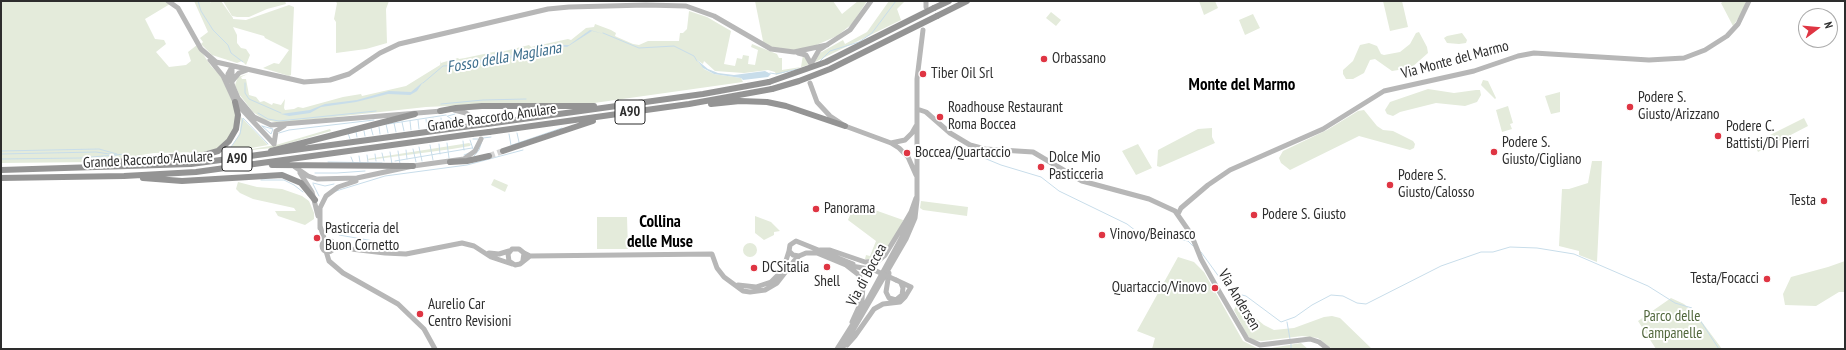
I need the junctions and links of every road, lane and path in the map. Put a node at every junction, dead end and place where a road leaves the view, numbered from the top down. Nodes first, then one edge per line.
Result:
1 (168, 1) edge
2 (871, 1) edge
3 (926, 1) edge
4 (949, 1) edge
5 (967, 1) edge
6 (1749, 1) edge
7 (926, 7) dead end
8 (923, 30) dead end
9 (827, 45) junction
10 (794, 52) junction
11 (208, 56) junction
12 (232, 66) junction
13 (249, 70) junction
14 (810, 83) dead end
15 (230, 84) junction
16 (234, 102) junction
17 (689, 104) junction
18 (610, 107) junction
19 (917, 109) junction
20 (440, 111) junction
21 (415, 114) junction
22 (616, 114) junction
23 (476, 120) dead end
24 (288, 125) junction
25 (917, 125) junction
26 (845, 126) junction
27 (481, 139) dead end
28 (891, 143) junction
29 (503, 151) tunnel mouth
30 (254, 156) junction
31 (489, 156) tunnel mouth
32 (450, 162) junction
33 (244, 166) junction
34 (413, 166) junction
35 (79, 168) junction
36 (1, 170) edge
37 (373, 175) junction
38 (124, 176) junction
39 (1, 178) edge
40 (917, 178) junction
41 (917, 193) junction
42 (315, 200) junction
43 (916, 211) junction
44 (1178, 214) junction
45 (320, 228) junction
46 (326, 241) junction
47 (803, 244) junction
48 (334, 247) junction
49 (820, 250) junction
50 (326, 251) junction
51 (510, 251) junction
52 (790, 251) junction
53 (484, 252) junction
54 (524, 253) junction
55 (801, 255) junction
56 (530, 256) junction
57 (523, 260) junction
58 (512, 264) junction
59 (846, 264) junction
60 (855, 266) junction
61 (890, 266) junction
62 (898, 281) junction
63 (733, 284) junction
64 (848, 332) junction
65 (843, 348) edge
66 (435, 349) edge
67 (837, 349) edge
68 (1328, 349) edge

1 - 11 street
2 - 9 street
3 - 7 street
4 - 18 highway, Grande Raccordo Anulare / A90, bridge
5 - 17 highway, Grande Raccordo Anulare / A90, bridge
6 - 44 street, Via Monte del Marmo
8 - 19 street, Via di Boccea
9 - 10 street
9 - 10 street
10 - 13 street
11 - 12 street
11 - 15 street
12 - 13 street
12 - 15 street
13 - 15 street
14 - 26 street, Via di Boccea
15 - 16 street
15 - 24 street
16 - 24 street
16 - 35 highway
17 - 22 highway, Grande Raccordo Anulare / A90
17 - 26 highway
18 - 20 highway
18 - 30 highway, Grande Raccordo Anulare / A90, bridge
19 - 25 street, Via di Boccea
19 - 44 street
20 - 21 street
20 - 23 street
21 - 24 street
21 - 30 highway
22 - 29 highway
22 - 33 highway, Grande Raccordo Anulare / A90, bridge
25 - 28 street
25 - 40 street, Via di Boccea
26 - 28 street, Via di Boccea
27 - 32 street
28 - 40 street, Via di Boccea
30 - 35 highway, Grande Raccordo Anulare / A90
31 - 32 highway
32 - 34 street
33 - 34 highway
33 - 38 highway, Grande Raccordo Anulare / A90
34 - 37 street
35 - 36 highway, Grande Raccordo Anulare / A90
37 - 42 street
37 - 45 street
38 - 39 highway, Grande Raccordo Anulare / A90
38 - 42 highway
40 - 41 street, Via di Boccea
41 - 43 street, Via di Boccea
41 - 49 street
42 - 45 street
43 - 61 street, Via di Boccea
43 - 64 street, Via di Boccea
44 - 68 street, Via Andersen
45 - 46 street
46 - 48 street
46 - 50 street
47 - 49 street
47 - 52 street
47 - 55 street
48 - 50 street
48 - 53 street
49 - 60 street
50 - 66 street
51 - 53 street
51 - 54 street
51 - 58 street
52 - 55 street
52 - 63 street
53 - 58 street
54 - 56 street
54 - 57 street
55 - 59 street
55 - 63 street
56 - 57 street
56 - 63 street
57 - 58 street
59 - 60 street
59 - 64 street
60 - 62 street, bridge
61 - 62 street
61 - 65 street, Via di Boccea
62 - 65 street
64 - 67 street, Via di Boccea

